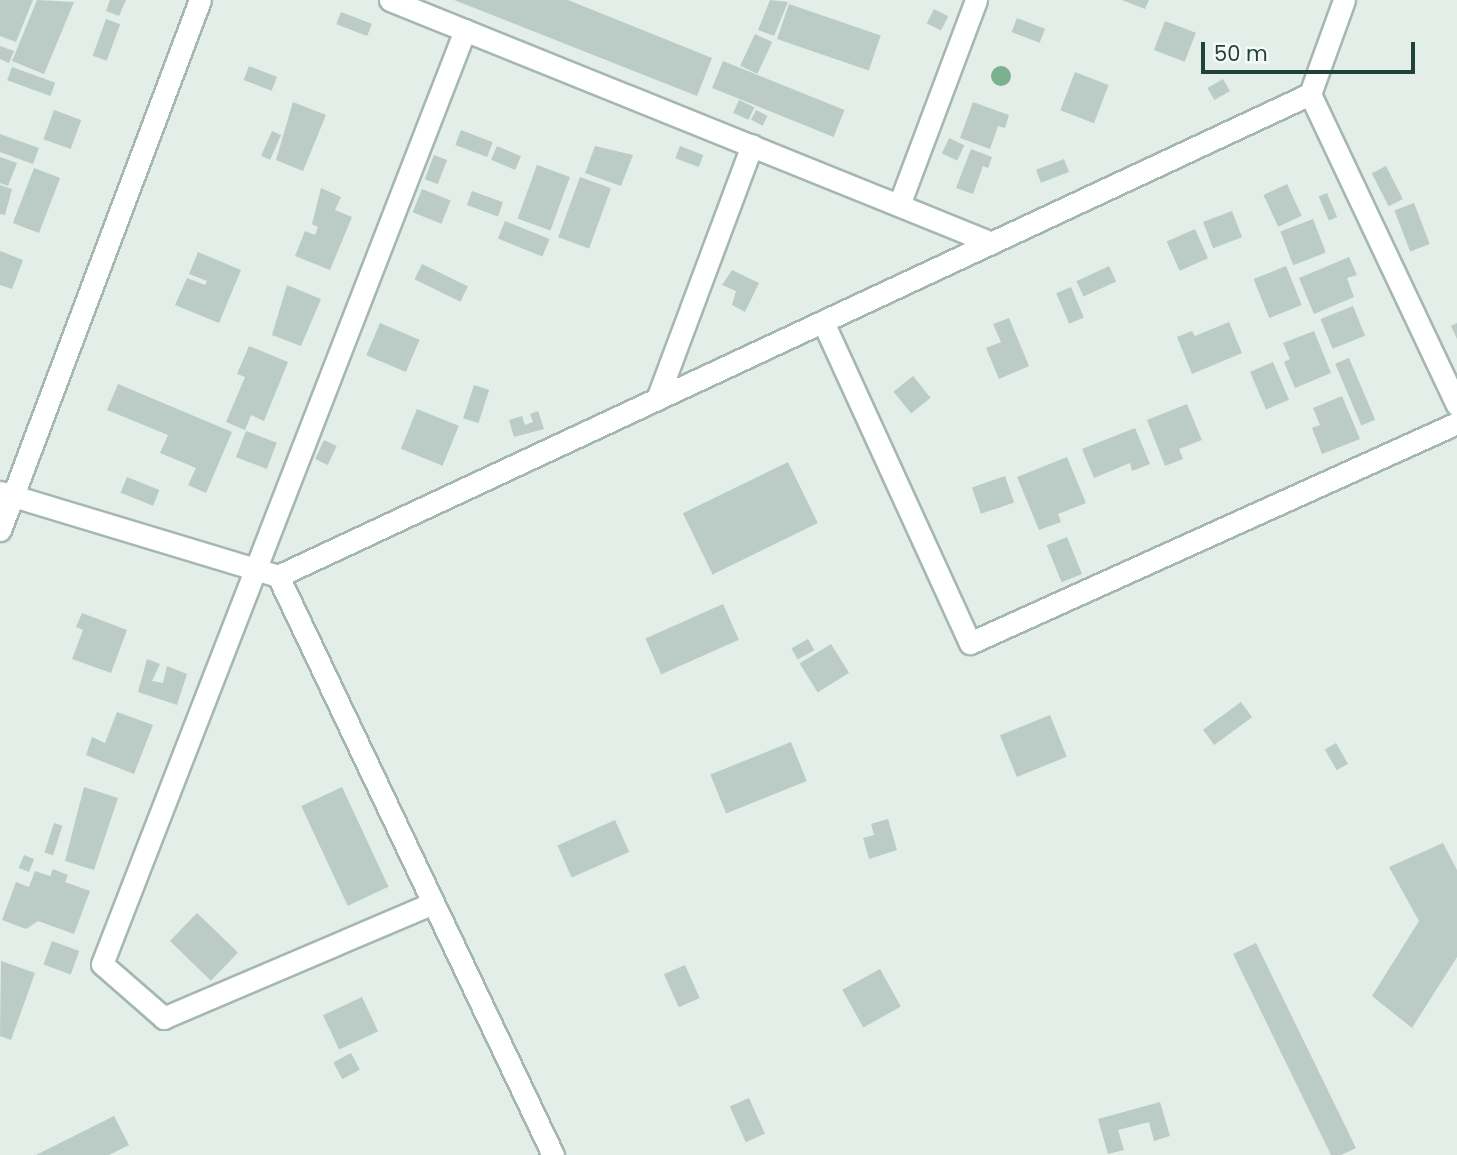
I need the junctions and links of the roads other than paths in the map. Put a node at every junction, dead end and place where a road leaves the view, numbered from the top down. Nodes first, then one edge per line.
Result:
1 (200, 0) edge
2 (390, 0) edge
3 (976, 0) edge
4 (1345, 0) edge
5 (465, 30) junction
6 (1310, 94) junction
7 (752, 145) junction
8 (899, 205) junction
9 (992, 243) junction
10 (823, 322) junction
11 (657, 399) junction
12 (1457, 405) edge
13 (1457, 423) edge
14 (6, 494) edge
15 (0, 530) edge
16 (255, 569) junction
17 (278, 576) junction
18 (433, 903) junction
19 (553, 1155) edge

1 - 14 street
2 - 5 street
3 - 8 street
4 - 6 street
5 - 7 street
5 - 16 street
6 - 9 street
6 - 12 street
7 - 8 street
7 - 11 street
8 - 9 street
9 - 10 street
10 - 11 street
10 - 13 street
11 - 17 street
14 - 15 street
14 - 16 street
16 - 17 street
16 - 18 street
17 - 18 street
18 - 19 street

